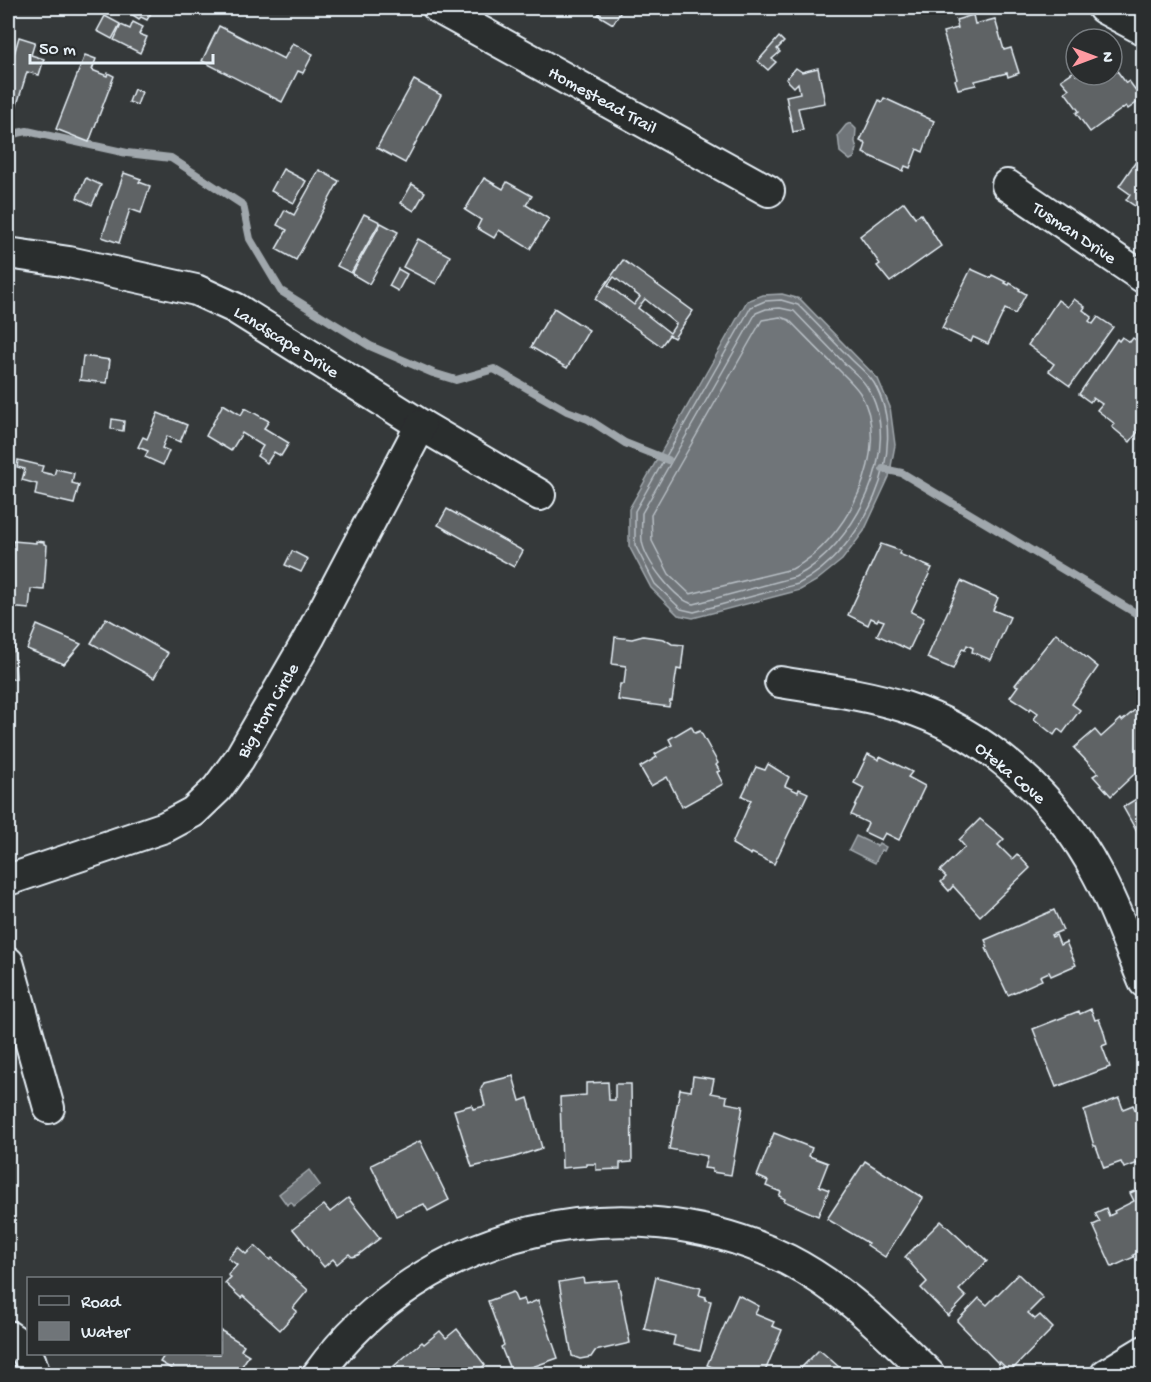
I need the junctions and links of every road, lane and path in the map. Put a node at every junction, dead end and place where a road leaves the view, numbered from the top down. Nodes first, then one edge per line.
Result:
1 (438, 8) edge
2 (1103, 8) edge
3 (1143, 30) edge
4 (1007, 185) dead end
5 (769, 191) dead end
6 (8, 253) edge
7 (1143, 278) edge
8 (421, 425) junction
9 (540, 495) dead end
10 (780, 682) dead end
11 (8, 880) edge
12 (8, 962) edge
13 (1143, 982) edge
14 (49, 1108) dead end
15 (8, 1336) edge
16 (1143, 1351) edge
17 (27, 1352) edge
18 (29, 1355) edge
19 (34, 1374) edge
20 (318, 1374) edge
21 (929, 1374) edge
22 (1106, 1374) edge

1 - 5 street, Homestead Trail
2 - 3 street
4 - 7 street, Tusman Drive
6 - 8 street, Landscape Drive
8 - 9 street, Landscape Drive
8 - 11 street, Big Horn Circle
10 - 13 street, Oteka Cove
12 - 14 street
15 - 17 street
16 - 22 street
18 - 19 street
20 - 21 street

